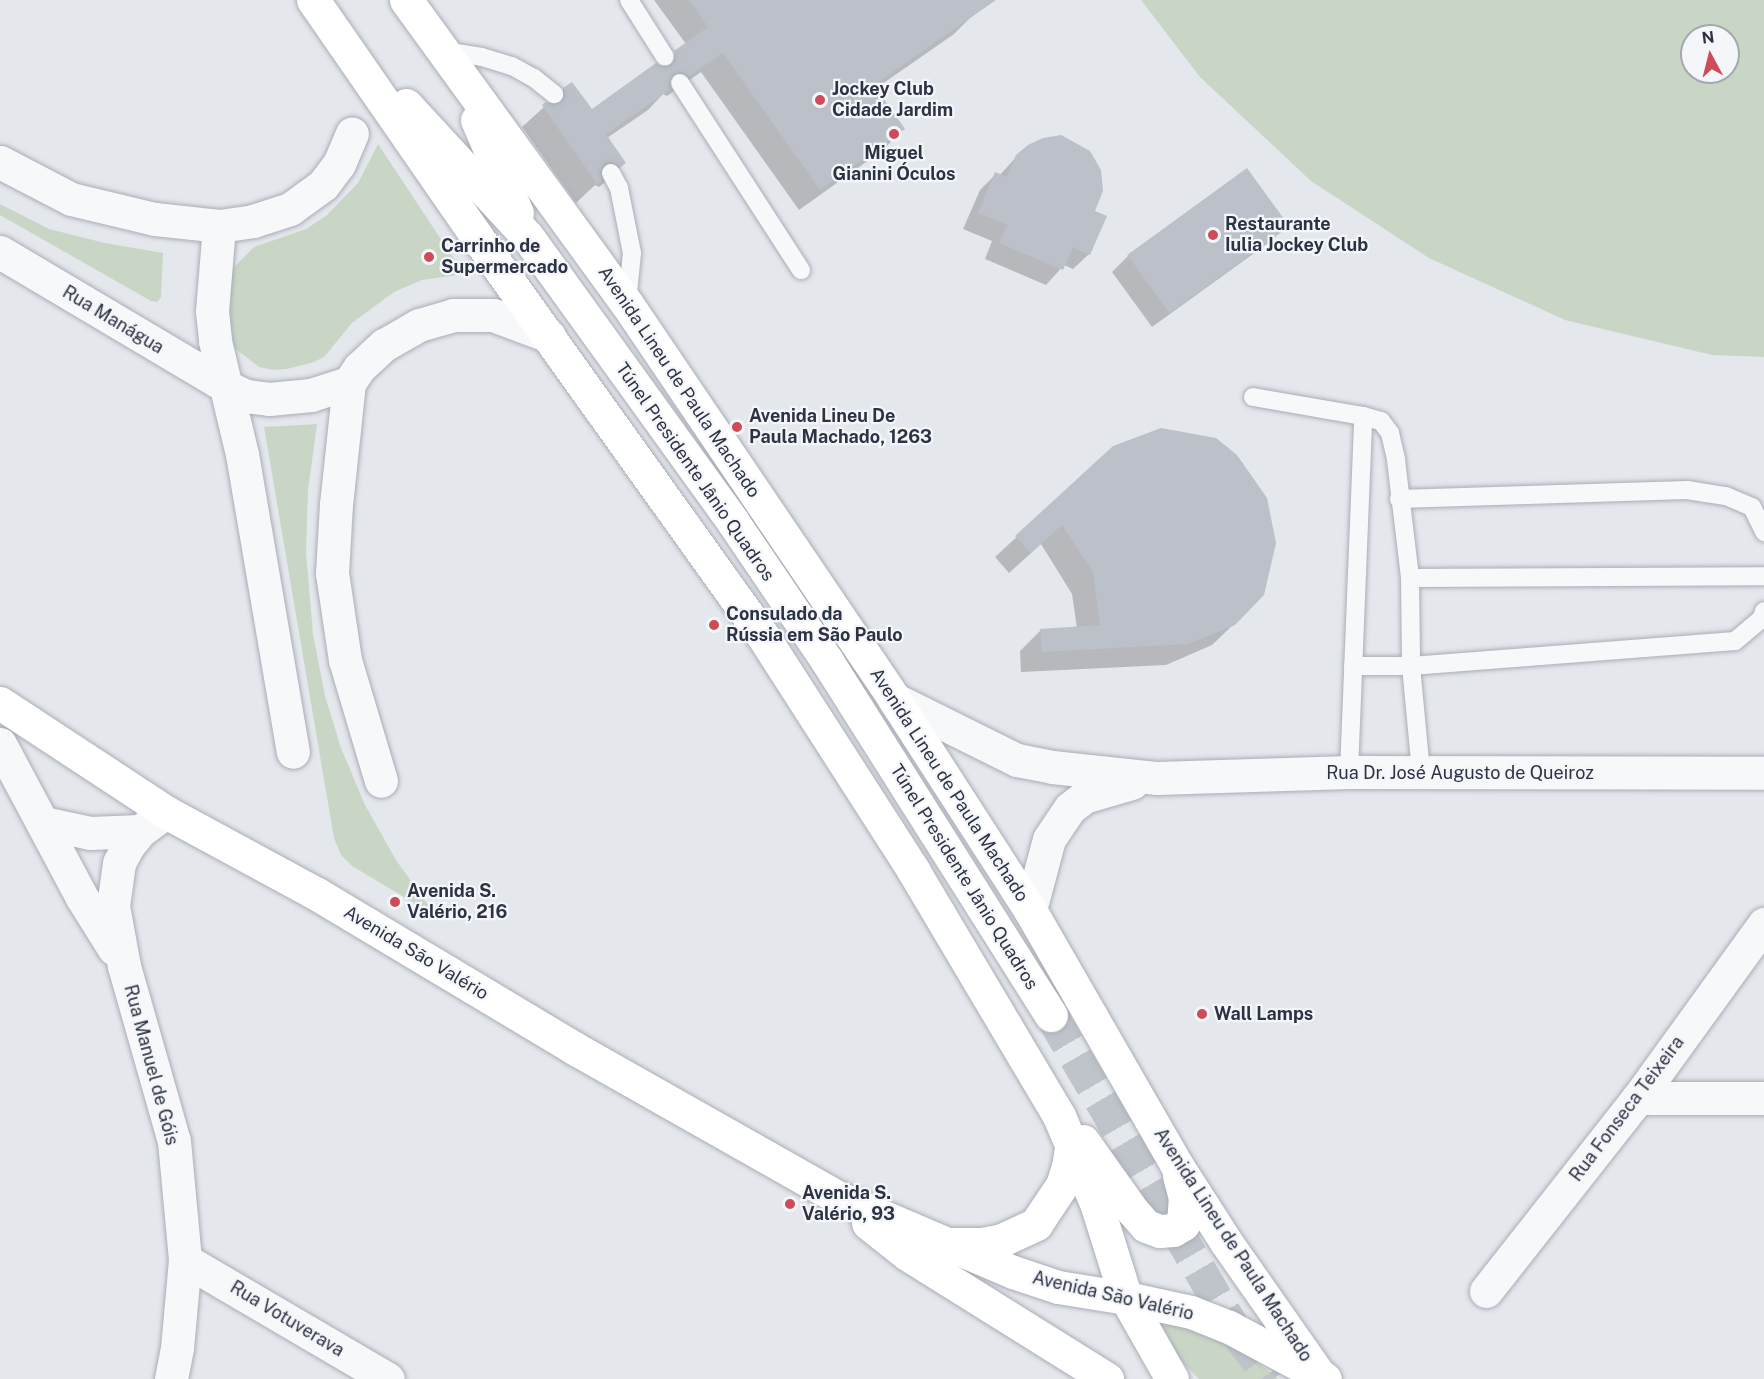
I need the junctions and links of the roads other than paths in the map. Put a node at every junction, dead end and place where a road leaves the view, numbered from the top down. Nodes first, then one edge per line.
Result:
1 (406, 0) edge
2 (629, 0) edge
3 (317, 5) edge
4 (448, 57) junction
5 (665, 57) dead end
6 (680, 82) dead end
7 (554, 94) dead end
8 (352, 134) dead end
9 (0, 162) edge
10 (612, 173) dead end
11 (219, 226) junction
12 (527, 237) junction
13 (0, 252) edge
14 (801, 270) dead end
15 (627, 304) junction
16 (549, 336) junction
17 (349, 383) junction
18 (227, 387) junction
19 (1253, 397) dead end
20 (1363, 416) junction
21 (1399, 500) junction
22 (1758, 507) edge
23 (1764, 532) edge
24 (1764, 576) edge
25 (1410, 578) junction
26 (1764, 611) edge
27 (1353, 666) junction
28 (1411, 666) junction
29 (894, 699) junction
30 (0, 703) edge
31 (0, 744) edge
32 (293, 752) dead end
33 (1349, 772) junction
34 (1421, 772) junction
35 (1764, 773) edge
36 (1157, 778) junction
37 (381, 781) dead end
38 (166, 812) junction
39 (43, 823) junction
40 (140, 831) junction
41 (1030, 910) junction
42 (1764, 924) edge
43 (124, 966) junction
44 (1051, 1015) tunnel mouth
45 (1638, 1098) junction
46 (1764, 1098) edge
47 (1065, 1129) junction
48 (1176, 1164) junction
49 (837, 1197) junction
50 (946, 1244) junction
51 (185, 1260) junction
52 (1486, 1291) dead end
53 (1126, 1298) junction
54 (1322, 1377) edge
55 (171, 1379) edge
56 (388, 1379) edge
57 (1107, 1379) edge
58 (1172, 1379) edge

1 - 4 main road, Avenida Lineu de Paula Machado
2 - 5 lane
3 - 12 main road, Túnel Presidente Jânio Quadros
3 - 16 main road
4 - 7 lane
4 - 12 main road, Túnel Presidente Jânio Quadros
4 - 15 main road, Avenida Lineu de Paula Machado
6 - 14 lane
8 - 11 street
9 - 11 street
10 - 15 lane
11 - 18 street
12 - 44 main road, Túnel Presidente Jânio Quadros
13 - 18 street, Rua Manágua
15 - 29 main road, Avenida Lineu de Paula Machado
16 - 17 street
16 - 47 main road
17 - 18 street, Rua Manágua
17 - 37 street
18 - 32 street
19 - 20 lane
20 - 21 lane
20 - 27 lane
21 - 22 lane
21 - 25 lane
22 - 23 lane
24 - 25 lane
25 - 28 lane
26 - 28 lane
27 - 28 lane
27 - 33 lane
28 - 34 lane
29 - 36 street
29 - 41 main road, Avenida Lineu de Paula Machado
30 - 38 main road, Avenida São Valério
31 - 39 street, Rua Manuel de Góis
33 - 34 street, Rua Dr. José Augusto de Queiroz
33 - 36 street, Rua Dr. José Augusto de Queiroz
34 - 35 street, Rua Dr. José Augusto de Queiroz
36 - 41 street
38 - 40 street, Rua Manuel de Góis
38 - 49 main road, Avenida São Valério
39 - 40 street
39 - 43 street, Rua Manuel de Góis
40 - 43 street, Rua Manuel de Góis
41 - 48 main road, Avenida Lineu de Paula Machado
42 - 45 street, Rua Fonseca Teixeira
43 - 51 street, Rua Manuel de Góis
45 - 46 street
45 - 52 street, Rua Fonseca Teixeira
47 - 48 main road
47 - 50 main road
47 - 53 main road
48 - 54 main road, Avenida Lineu de Paula Machado
49 - 50 main road, Avenida São Valério
49 - 57 main road, Avenida São Valério
50 - 53 main road, Avenida São Valério
51 - 55 street, Rua Manuel de Góis
51 - 56 street, Rua Votuverava
53 - 54 main road, Avenida São Valério
53 - 58 main road

